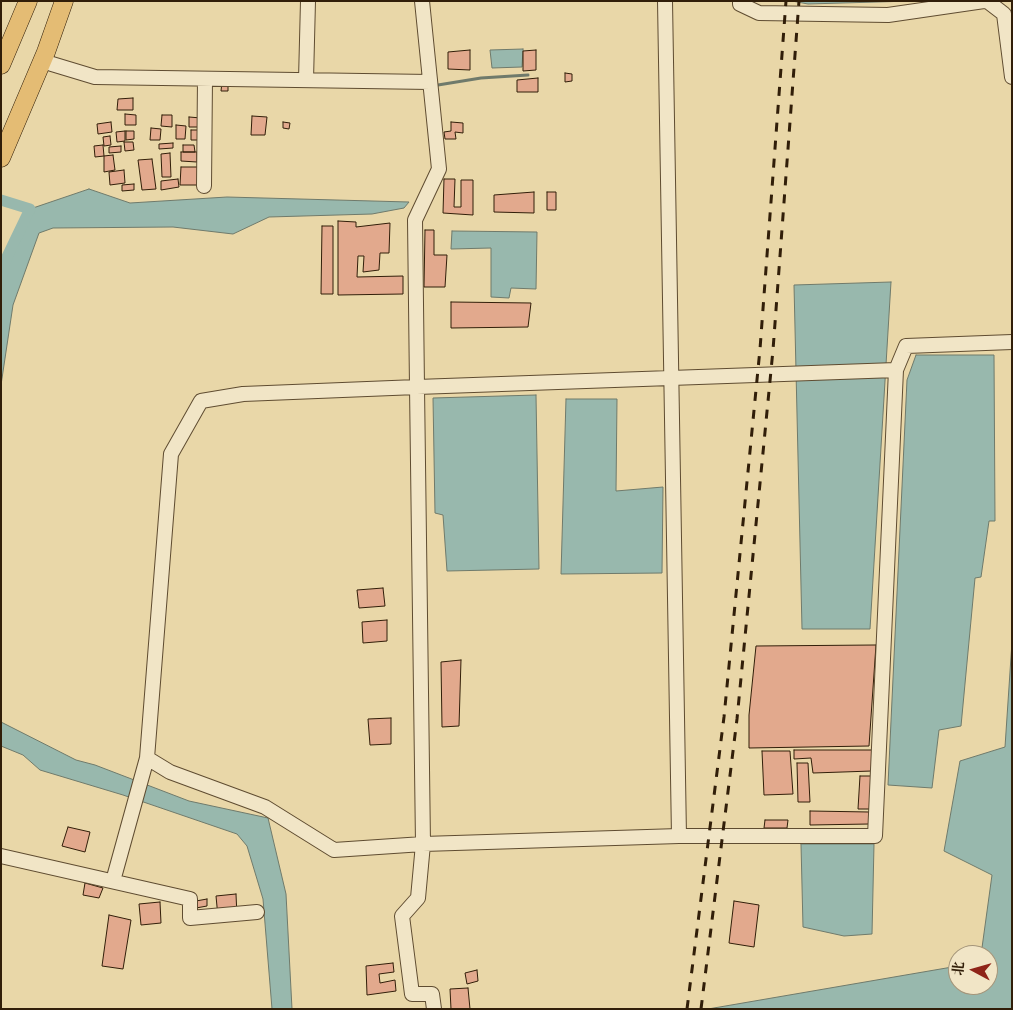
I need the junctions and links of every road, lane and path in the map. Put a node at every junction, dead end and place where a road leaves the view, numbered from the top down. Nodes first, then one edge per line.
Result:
1 (28, 1) edge
2 (64, 1) edge
3 (308, 1) edge
4 (422, 1) edge
5 (666, 1) edge
6 (740, 1) edge
7 (985, 1) edge
8 (42, 61) junction
9 (1, 65) edge
10 (1012, 77) edge
11 (205, 79) junction
12 (306, 80) junction
13 (430, 82) junction
14 (1, 158) edge
15 (204, 186) dead end
16 (1012, 342) edge
17 (896, 370) junction
18 (672, 378) junction
19 (417, 387) junction
20 (147, 758) junction
21 (679, 836) junction
22 (422, 844) junction
23 (1, 856) edge
24 (113, 882) junction
25 (257, 912) dead end
26 (434, 1009) edge

1 - 9 main road
2 - 8 main road
3 - 12 street
4 - 13 street
5 - 18 street
6 - 7 street
7 - 10 street
8 - 11 street
8 - 14 main road
11 - 12 street
11 - 15 street
12 - 13 street
13 - 19 street
16 - 17 street
17 - 18 street
17 - 21 street
18 - 19 street
18 - 21 street
19 - 20 street
19 - 22 street
20 - 22 street
20 - 24 street
21 - 22 street
22 - 26 street
23 - 24 street
24 - 25 street

